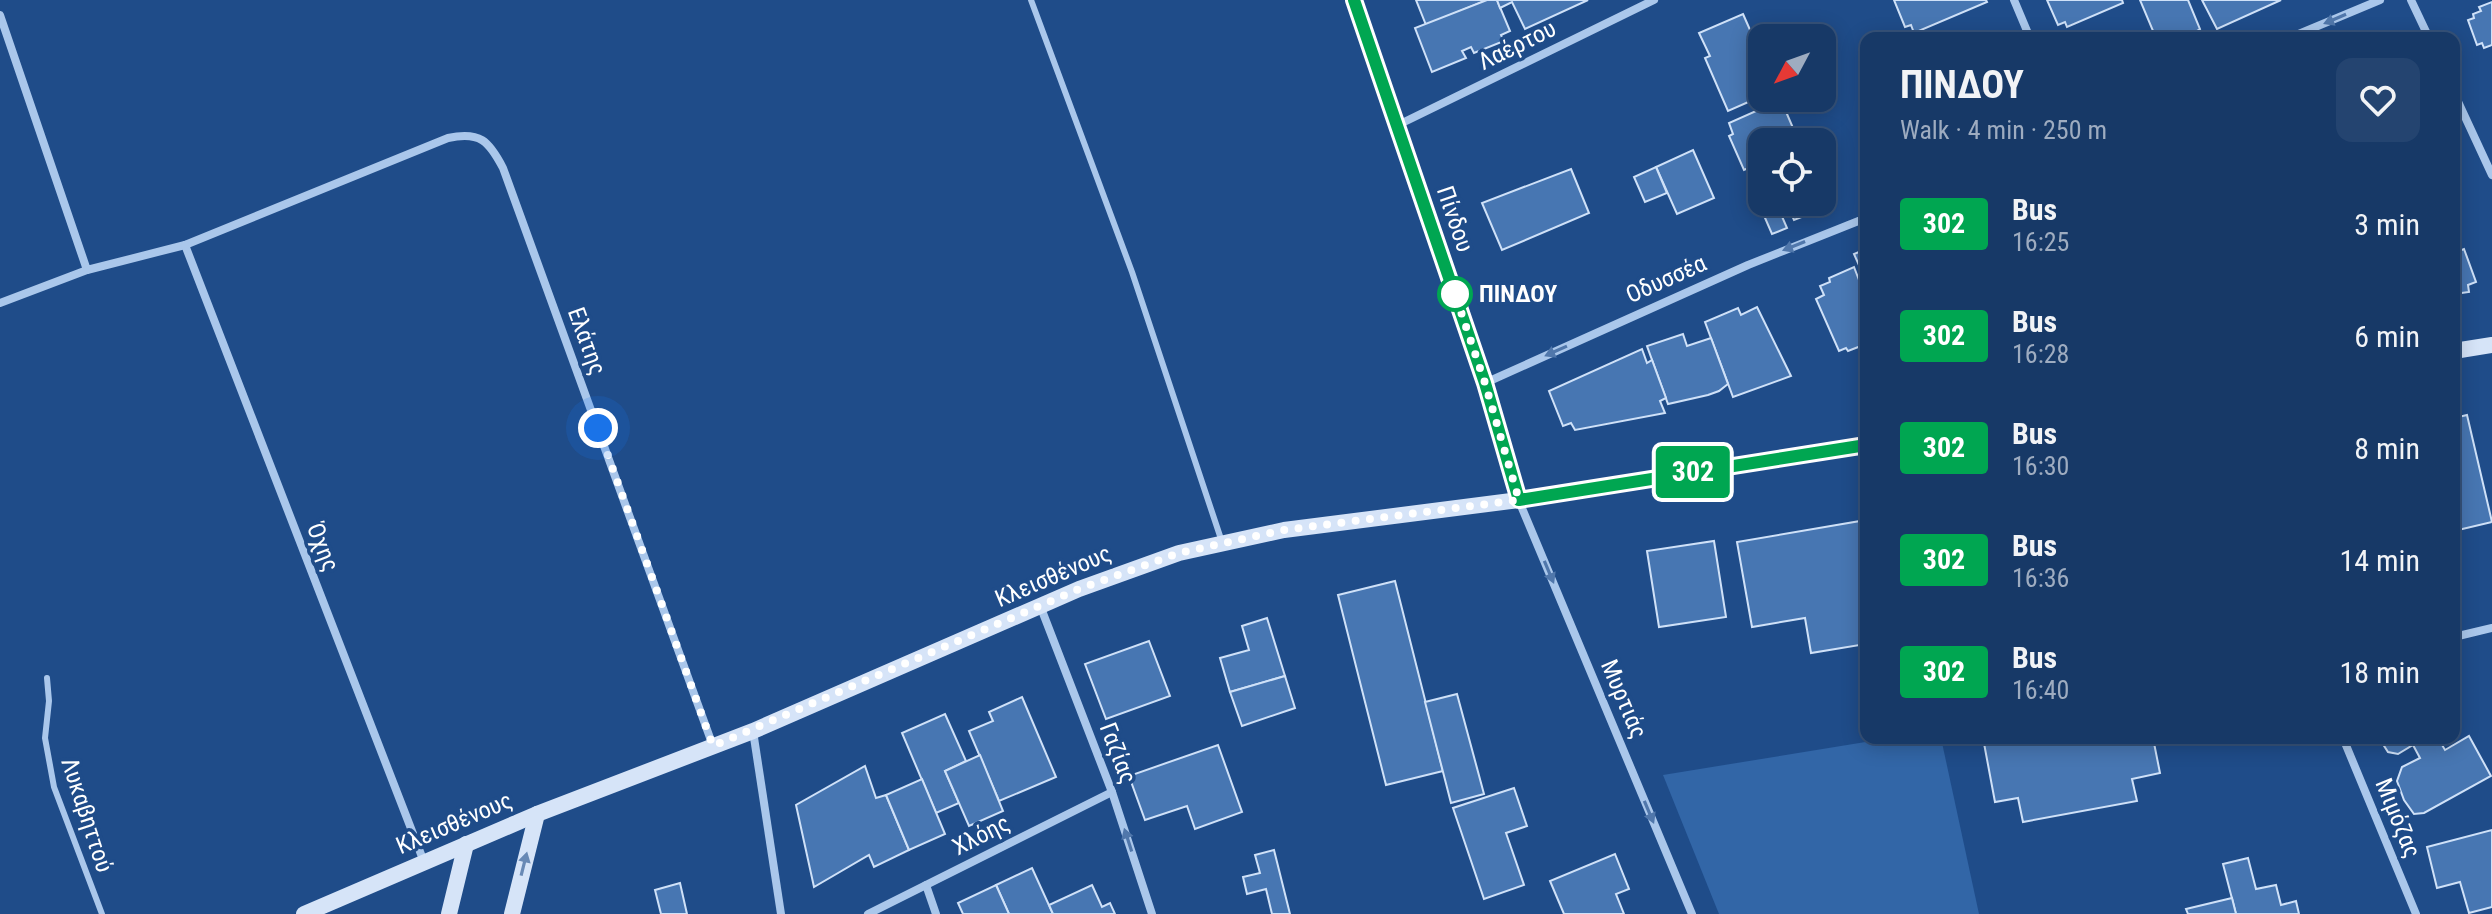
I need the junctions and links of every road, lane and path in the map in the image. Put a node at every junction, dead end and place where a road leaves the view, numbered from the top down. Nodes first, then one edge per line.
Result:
1 (1031, 0) edge
2 (1354, 0) edge
3 (2014, 0) edge
4 (2380, 0) edge
5 (2411, 0) edge
6 (1647, 1) edge
7 (0, 15) edge
8 (2027, 32) edge
9 (2303, 32) edge
10 (2426, 32) edge
11 (2460, 106) edge
12 (1398, 125) junction
13 (2492, 175) edge
14 (1860, 220) edge
15 (185, 245) junction
16 (87, 270) junction
17 (0, 303) edge
18 (2492, 345) edge
19 (2460, 350) edge
20 (1485, 383) junction
21 (1860, 446) edge
22 (1519, 500) junction
23 (1222, 542) junction
24 (1041, 608) junction
25 (2492, 628) edge
26 (2460, 636) edge
27 (47, 678) dead end
28 (753, 731) junction
29 (2345, 744) edge
30 (713, 746) junction
31 (1112, 792) junction
32 (537, 814) junction
33 (466, 844) junction
34 (424, 862) junction
35 (926, 885) junction
36 (102, 914) edge
37 (304, 914) edge
38 (449, 914) edge
39 (512, 914) edge
40 (781, 914) edge
41 (868, 914) edge
42 (936, 914) edge
43 (1152, 914) edge
44 (1692, 914) edge
45 (2416, 914) edge

1 - 23 lane
2 - 12 main road, Πίνδου
3 - 8 street
4 -> 9 street
5 - 10 street
6 - 12 street, Λαέρτου
7 - 16 street
11 - 13 street
12 - 20 main road, Πίνδου
14 -> 20 street, Οδυσσέα
15 - 16 street
15 - 30 street, Ελάτης
15 - 34 street, Όχης
16 - 17 street
18 - 19 main road
20 - 22 main road, Πίνδου
21 - 22 main road, Κλεισθένους
22 - 23 main road, Κλεισθένους
22 -> 44 street, Μυρτιάς
23 - 24 main road, Κλεισθένους
24 - 28 main road, Κλεισθένους
24 - 31 street, Γαζίας
25 - 26 street
27 - 36 lane, Λυκαβηττού
28 - 30 main road, Κλεισθένους
28 - 40 street
29 - 45 street, Μιμόζας
30 - 32 main road, Κλεισθένους
31 - 35 street, Χλόης
43 -> 31 street, Γαζίας
32 - 33 main road, Κλεισθένους
39 -> 32 main road
33 - 34 main road, Κλεισθένους
33 - 38 main road
34 - 37 main road, Κλεισθένους
35 - 41 street, Χλόης
35 - 42 street

